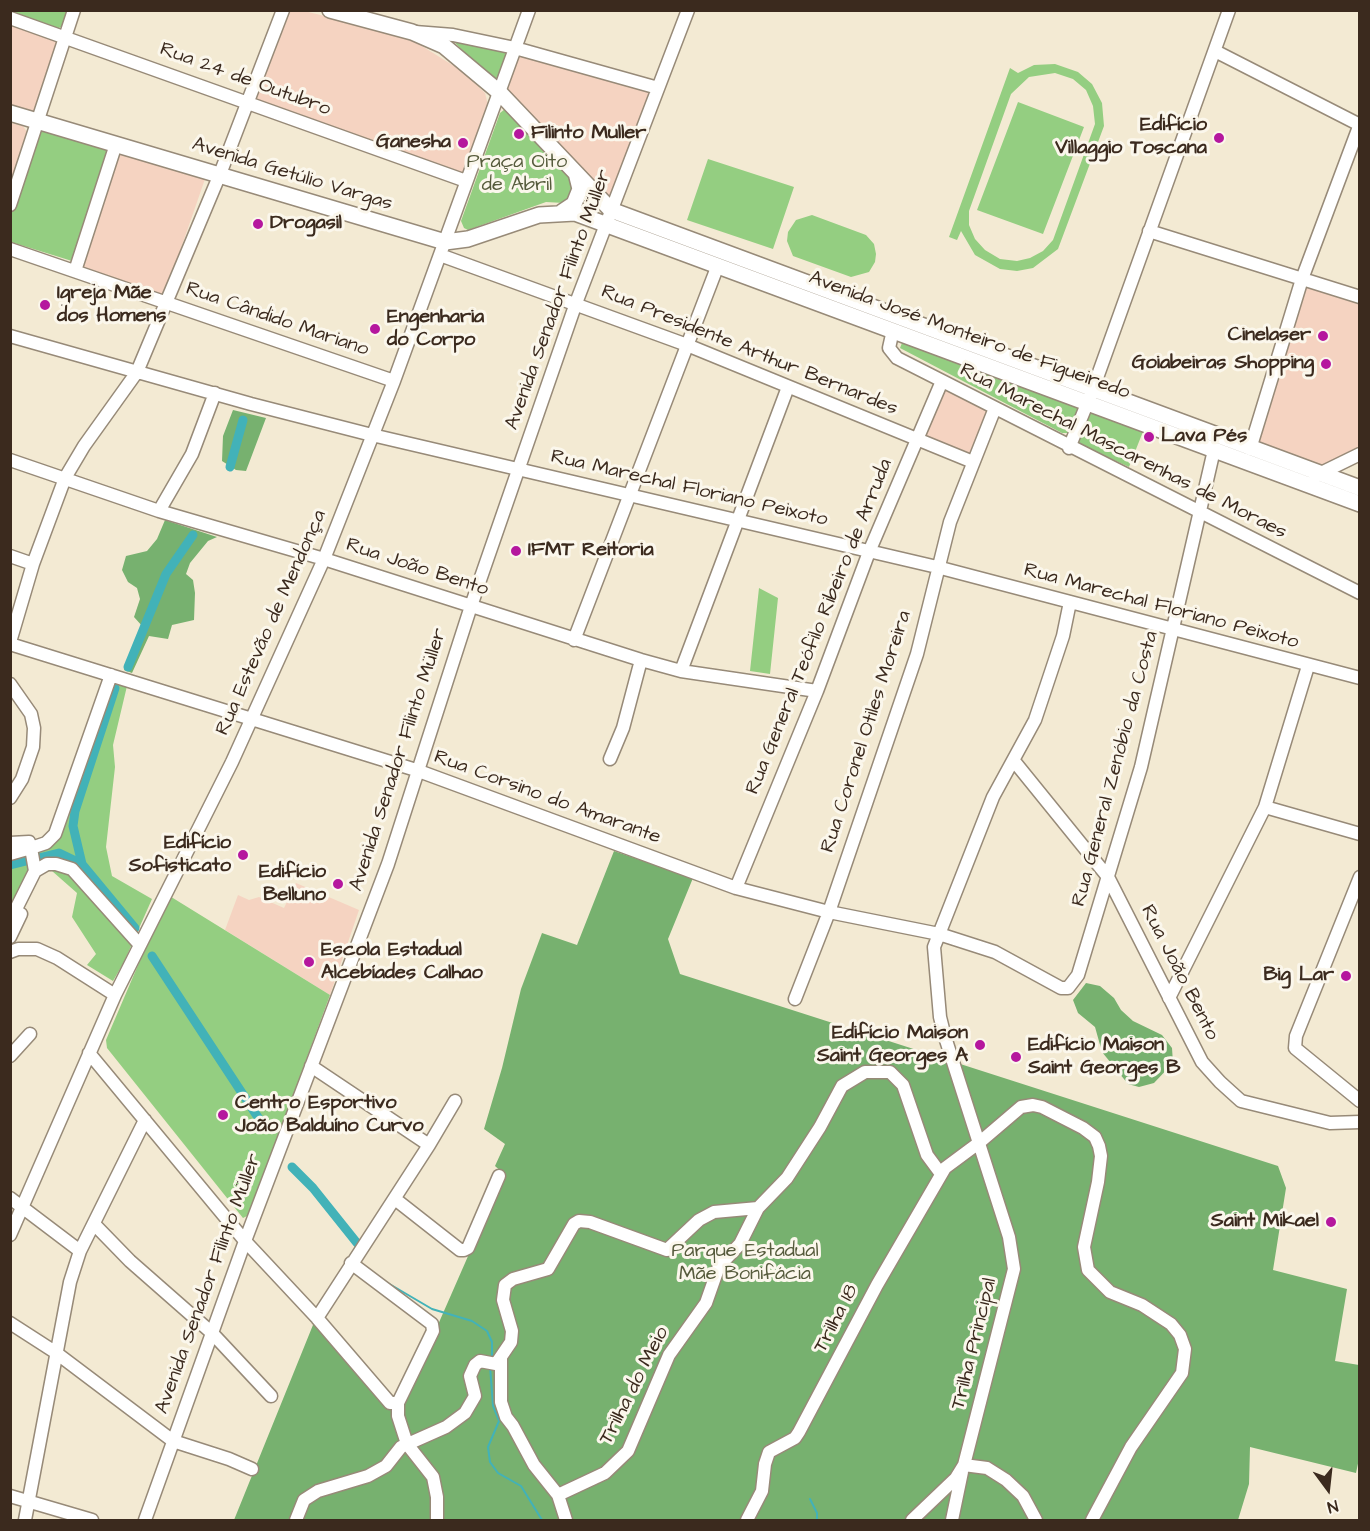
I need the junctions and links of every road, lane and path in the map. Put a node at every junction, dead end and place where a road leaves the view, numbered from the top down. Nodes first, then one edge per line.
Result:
1 (74, 10) edge
2 (283, 10) edge
3 (330, 10) edge
4 (529, 10) edge
5 (688, 10) edge
6 (1229, 10) edge
7 (10, 18) edge
8 (412, 32) junction
9 (65, 37) junction
10 (515, 48) junction
11 (1215, 51) junction
12 (658, 88) junction
13 (499, 92) junction
14 (247, 101) junction
15 (10, 113) edge
16 (37, 121) junction
17 (1359, 124) edge
18 (117, 144) junction
19 (575, 172) junction
20 (220, 174) junction
21 (466, 181) junction
22 (10, 205) edge
23 (562, 212) junction
24 (609, 217) junction
25 (1149, 231) junction
26 (10, 249) edge
27 (443, 249) junction
28 (718, 265) junction
29 (75, 271) junction
30 (1302, 279) junction
31 (1359, 297) edge
32 (167, 302) junction
33 (576, 303) junction
34 (893, 330) junction
35 (10, 336) edge
36 (687, 345) junction
37 (137, 372) junction
38 (394, 381) junction
39 (942, 381) junction
40 (788, 387) junction
41 (215, 393) junction
42 (1090, 396) junction
43 (995, 408) junction
44 (372, 435) junction
45 (916, 439) junction
46 (1069, 448) junction
47 (1250, 449) junction
48 (1214, 450) junction
49 (1359, 454) edge
50 (10, 460) edge
51 (973, 462) junction
52 (518, 470) junction
53 (1319, 474) junction
54 (65, 478) junction
55 (1301, 484) junction
56 (1359, 488) edge
57 (632, 495) junction
58 (1359, 504) edge
59 (159, 511) junction
60 (1199, 514) junction
61 (738, 521) junction
62 (869, 552) junction
63 (10, 556) edge
64 (324, 558) junction
65 (33, 564) junction
66 (937, 567) junction
67 (1359, 593) edge
68 (1070, 602) junction
69 (471, 606) junction
70 (1174, 630) junction
71 (574, 640) junction
72 (10, 643) edge
73 (641, 660) junction
74 (1308, 666) junction
75 (681, 671) junction
76 (111, 675) junction
77 (1359, 678) edge
78 (10, 684) edge
79 (817, 691) junction
80 (251, 718) junction
81 (610, 759) dead end
82 (1014, 761) junction
83 (416, 770) junction
84 (10, 798) edge
85 (1265, 807) junction
86 (1359, 834) edge
87 (10, 843) edge
88 (10, 854) edge
89 (34, 862) junction
90 (1359, 877) edge
91 (1108, 878) junction
92 (736, 888) junction
93 (829, 912) junction
94 (10, 921) edge
95 (939, 934) junction
96 (10, 937) edge
97 (140, 945) junction
98 (10, 952) edge
99 (1068, 988) joint
100 (115, 995) junction
101 (1169, 998) junction
102 (795, 999) dead end
103 (30, 1035) dead end
104 (89, 1053) junction
105 (10, 1056) edge
106 (311, 1066) junction
107 (455, 1101) dead end
108 (1359, 1101) edge
109 (145, 1120) junction
110 (1359, 1122) edge
111 (980, 1142) junction
112 (429, 1145) junction
113 (941, 1174) junction
114 (499, 1176) dead end
115 (10, 1198) edge
116 (394, 1199) junction
117 (22, 1207) junction
118 (758, 1208) junction
119 (94, 1224) junction
120 (10, 1235) edge
121 (245, 1242) junction
122 (80, 1251) junction
123 (351, 1263) junction
124 (317, 1318) junction
125 (10, 1323) edge
126 (212, 1333) junction
127 (55, 1352) junction
128 (494, 1362) junction
129 (271, 1396) dead end
130 (398, 1403) junction
131 (173, 1441) junction
132 (407, 1444) junction
133 (964, 1465) junction
134 (252, 1469) dead end
135 (558, 1495) junction
136 (10, 1496) edge
137 (29, 1501) junction
138 (25, 1521) edge
139 (92, 1521) edge
140 (145, 1521) edge
141 (296, 1521) edge
142 (437, 1521) edge
143 (566, 1521) edge
144 (747, 1521) edge
145 (912, 1521) edge
146 (951, 1521) edge
147 (1035, 1521) edge
148 (1092, 1521) edge

1 - 9 street
2 - 14 street
3 - 8 main road
4 - 10 street, Rua Estevão de Mendonça
5 - 12 street, Avenida Senador Filinto Müller
6 - 11 street
7 - 9 street, Rua 24 de Outubro
8 - 10 street
8 - 13 main road
9 - 14 street, Rua 24 de Outubro
9 - 16 street
10 - 12 street
10 - 13 street, Rua Estevão de Mendonça
11 - 17 street
11 - 25 street
12 - 24 street, Avenida Senador Filinto Müller
13 - 19 main road
13 - 21 street, Rua Estevão de Mendonça
14 - 20 street
14 - 21 street, Rua 24 de Outubro
15 - 16 main road, Avenida Getúlio Vargas
16 - 18 main road, Avenida Getúlio Vargas
16 - 22 street
17 - 30 street
18 - 20 main road, Avenida Getúlio Vargas
18 - 29 street
19 - 23 main road
19 - 24 main road
20 - 27 main road, Avenida Getúlio Vargas
20 - 32 street
21 - 27 street, Rua Estevão de Mendonça
23 - 24 main road, Avenida José Monteiro de Figueiredo
23 - 27 main road, Avenida Getúlio Vargas
24 - 28 main road, Avenida José Monteiro de Figueiredo
24 - 33 street, Avenida Senador Filinto Müller
24 - 42 main road, Avenida José Monteiro de Figueiredo
25 - 30 street
25 - 42 street
26 - 29 street, Rua Cândido Mariano
27 - 33 street, Rua Presidente Arthur Bernardes
27 - 38 street, Rua Estevão de Mendonça
28 - 34 main road, Avenida José Monteiro de Figueiredo
28 - 36 street
29 - 32 street, Rua Cândido Mariano
30 - 31 street
30 - 47 street
32 - 37 street
32 - 38 street, Rua Cândido Mariano
33 - 36 street, Rua Presidente Arthur Bernardes
33 - 52 street, Avenida Senador Filinto Müller
34 - 39 street, Rua Marechal Mascarenhas de Moraes
34 - 42 main road, Avenida José Monteiro de Figueiredo
35 - 37 street, Rua Marechal Floriano Peixoto
36 - 40 street, Rua Presidente Arthur Bernardes
36 - 57 street
37 - 41 street, Rua Marechal Floriano Peixoto
37 - 54 street
38 - 44 street, Rua Estevão de Mendonça
39 - 43 street, Rua Marechal Mascarenhas de Moraes
39 - 45 street, Rua General Teófilo Ribeiro de Arruda
40 - 45 street, Rua Presidente Arthur Bernardes
40 - 61 street
41 - 44 street, Rua Marechal Floriano Peixoto
41 - 59 street
42 - 46 street
42 - 47 main road
42 - 48 main road, Avenida José Monteiro de Figueiredo
43 - 46 street, Rua Marechal Mascarenhas de Moraes
43 - 51 street, Rua Coronel Otiles Moreira
44 - 52 street, Rua Marechal Floriano Peixoto
44 - 64 street, Rua Estevão de Mendonça
45 - 51 street, Rua Presidente Arthur Bernardes
45 - 62 street, Rua General Teófilo Ribeiro de Arruda
46 - 60 street, Rua Marechal Mascarenhas de Moraes
47 - 53 main road
48 - 55 main road, Avenida José Monteiro de Figueiredo
48 - 60 street, Rua General Zenóbio da Costa
49 - 53 street
50 - 54 street, Rua João Bento
51 - 66 street, Rua Coronel Otiles Moreira
52 - 57 street, Rua Marechal Floriano Peixoto
52 - 69 street, Avenida Senador Filinto Müller
53 - 55 street
53 - 56 main road
54 - 59 street, Rua João Bento
54 - 65 street
55 - 58 main road, Avenida José Monteiro de Figueiredo
57 - 61 street, Rua Marechal Floriano Peixoto
57 - 71 street
59 - 64 street, Rua João Bento
60 - 67 street, Rua Marechal Mascarenhas de Moraes
60 - 70 street, Rua General Zenóbio da Costa
61 - 62 street, Rua Marechal Floriano Peixoto
61 - 75 street
62 - 66 street, Rua Marechal Floriano Peixoto
62 - 79 street, Rua General Teófilo Ribeiro de Arruda
63 - 65 street
64 - 69 street, Rua João Bento
64 - 80 street, Rua Estevão de Mendonça
65 - 72 street
66 - 68 street, Rua Marechal Floriano Peixoto
66 - 93 street, Rua Coronel Otiles Moreira
68 - 70 street, Rua Marechal Floriano Peixoto
68 - 82 street, Trilha Principal
69 - 71 street, Rua João Bento
69 - 83 street, Avenida Senador Filinto Müller
70 - 74 street, Rua Marechal Floriano Peixoto
70 - 91 street, Rua General Zenóbio da Costa
71 - 73 street, Rua João Bento
72 - 76 street, Rua Corsino do Amarante
73 - 75 street, Rua João Bento
73 - 81 street
74 - 77 street, Rua Marechal Floriano Peixoto
74 - 85 street
75 - 79 street, Rua João Bento
76 - 80 street, Rua Corsino do Amarante
76 - 89 street
78 - 84 street
79 - 92 street, Rua General Teófilo Ribeiro de Arruda
80 - 83 street, Rua Corsino do Amarante
80 - 97 street, Rua Estevão de Mendonça
82 - 91 street, Rua João Bento
82 - 95 street, Trilha Principal
83 - 92 street, Rua Corsino do Amarante
83 - 106 street, Avenida Senador Filinto Müller
85 - 86 street
85 - 101 street
87 - 89 street
88 - 89 street
89 - 94 street
89 - 96 street
89 - 97 street
90 - 108 street
91 - 99 street, Rua General Zenóbio da Costa
91 - 101 street, Rua João Bento
92 - 93 street, Rua Corsino do Amarante
93 - 95 street, Rua Corsino do Amarante
93 - 102 street, Rua Coronel Otiles Moreira
95 - 99 street, Rua Corsino do Amarante
95 - 111 street, Trilha Principal
97 - 100 street, Rua Estevão de Mendonça
98 - 100 street
100 - 104 street, Rua Estevão de Mendonça
101 - 110 street, Rua João Bento
103 - 105 street
104 - 109 street
104 - 117 street, Rua Estevão de Mendonça
106 - 112 street
106 - 121 street, Avenida Senador Filinto Müller
107 - 112 street
109 - 119 street
109 - 121 street
111 - 113 street, Trilha 18
111 - 133 street, Trilha Principal
111 - 148 street, Trilha 18
112 - 116 street
113 - 118 street, Trilha do Meio
113 - 144 street, Trilha 18
114 - 116 street
115 - 117 street
116 - 123 street
117 - 120 street, Rua Estevão de Mendonça
117 - 122 street
118 - 128 street
118 - 135 street, Trilha do Meio
119 - 122 street
119 - 126 street
121 - 124 street
121 - 126 street, Avenida Senador Filinto Müller
122 - 127 street
123 - 124 street
123 - 130 street
124 - 130 street
125 - 127 street
126 - 129 street
126 - 131 street, Avenida Senador Filinto Müller
127 - 131 street
127 - 137 street
128 - 132 street
128 - 135 street
130 - 132 street
131 - 134 street
131 - 140 street, Avenida Senador Filinto Müller
132 - 141 street
132 - 142 street
133 - 145 street, Trilha Principal
133 - 146 street
133 - 147 street
135 - 143 street
136 - 137 street
137 - 138 street
137 - 139 street

